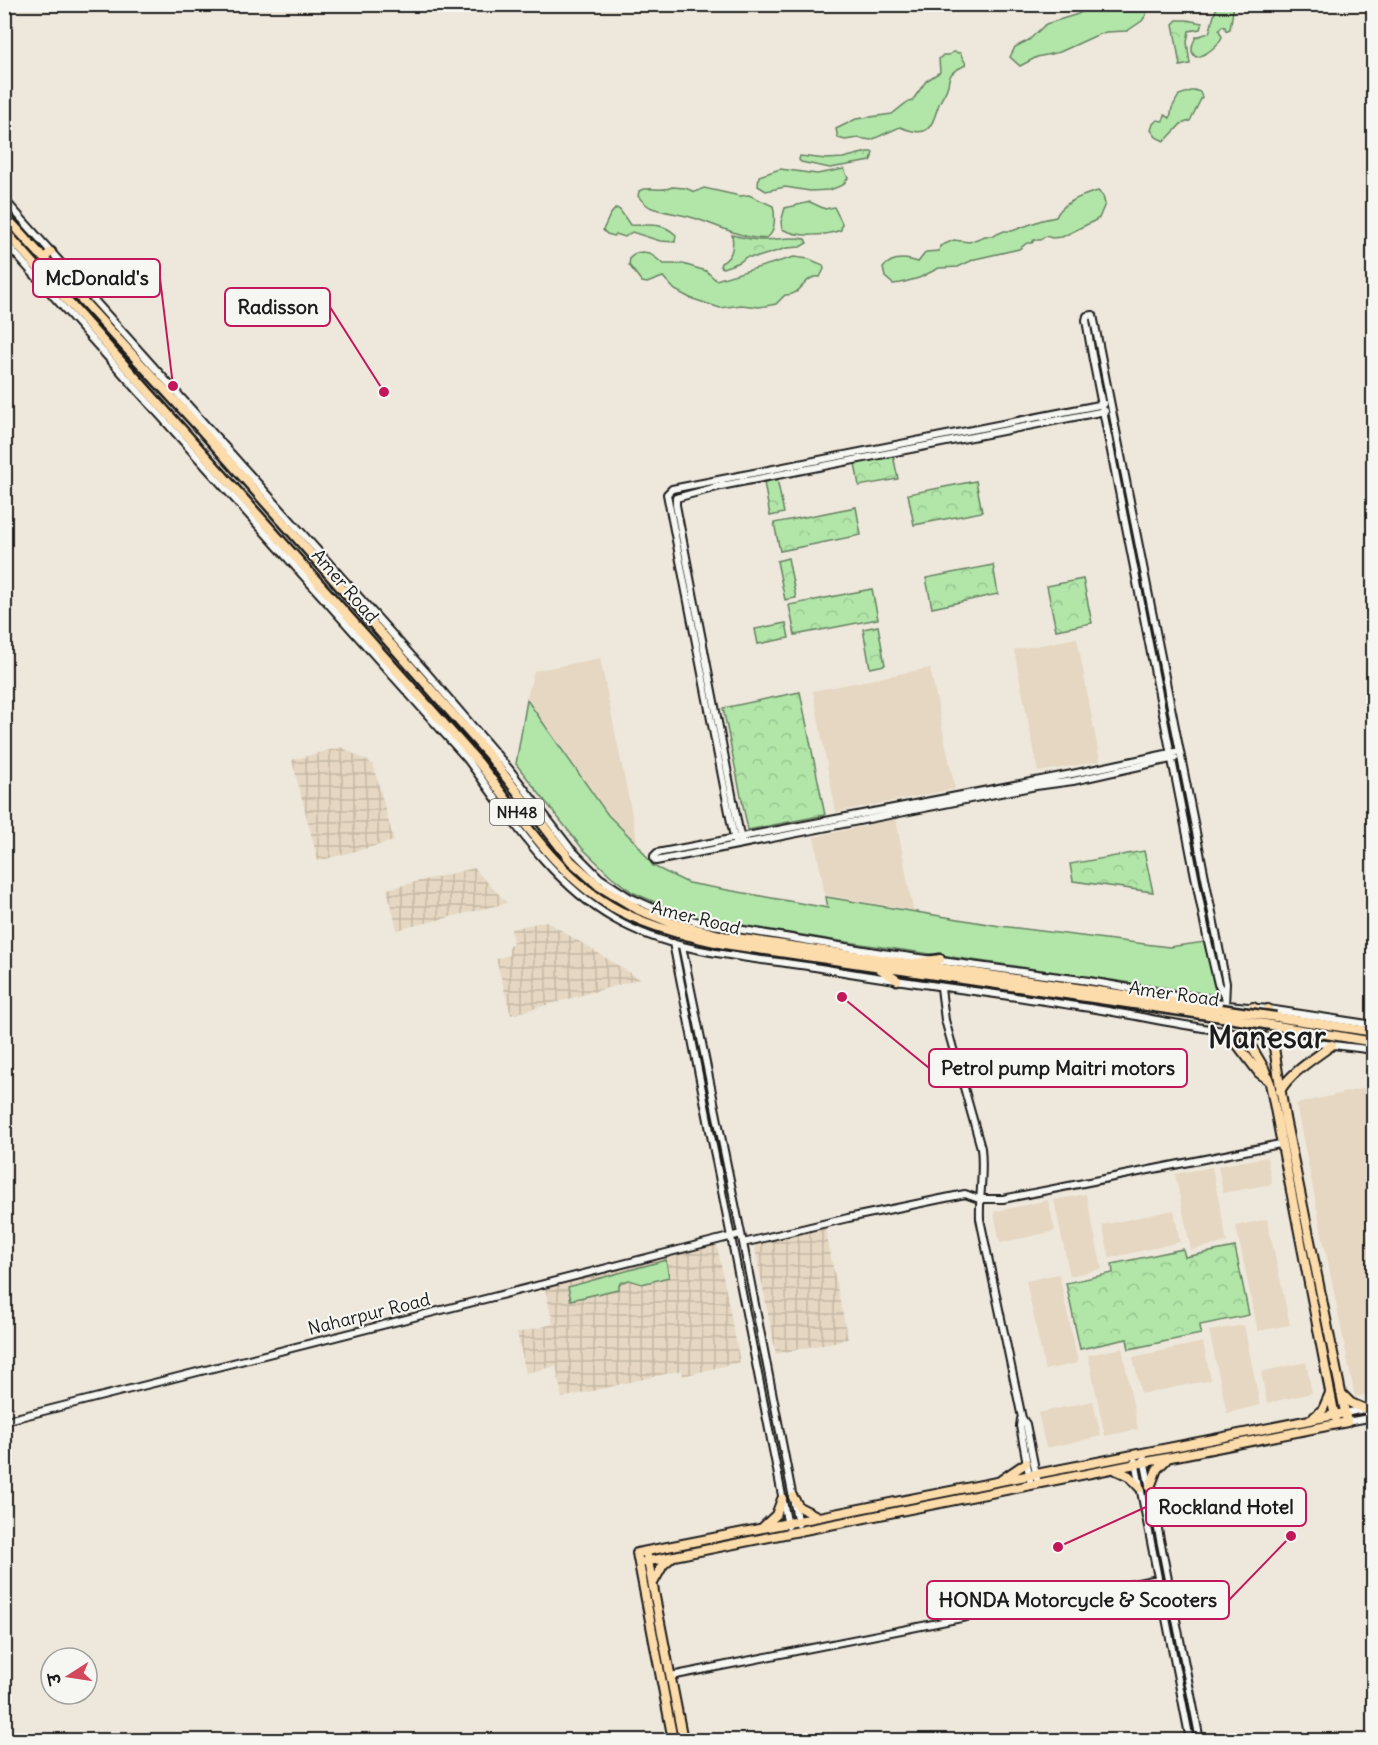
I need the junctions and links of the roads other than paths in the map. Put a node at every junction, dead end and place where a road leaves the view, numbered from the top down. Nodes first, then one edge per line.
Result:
1 (4, 199) edge
2 (4, 215) edge
3 (4, 230) edge
4 (4, 239) edge
5 (16, 243) junction
6 (48, 255) junction
7 (1111, 407) junction
8 (1103, 408) junction
9 (259, 521) junction
10 (1180, 753) junction
11 (1171, 756) junction
12 (514, 781) junction
13 (511, 812) junction
14 (738, 842) junction
15 (673, 943) junction
16 (682, 946) junction
17 (940, 959) junction
18 (906, 964) junction
19 (879, 968) junction
20 (897, 981) junction
21 (941, 988) junction
22 (1224, 995) junction
23 (1253, 1007) junction
24 (1268, 1009) junction
25 (1223, 1010) junction
26 (1277, 1022) junction
27 (1374, 1025) edge
28 (1227, 1031) junction
29 (1374, 1032) edge
30 (1244, 1034) junction
31 (1272, 1038) junction
32 (1374, 1042) edge
33 (1332, 1045) junction
34 (1374, 1050) edge
35 (1268, 1080) junction
36 (1280, 1091) junction
37 (1281, 1144) junction
38 (979, 1199) junction
39 (741, 1234) junction
40 (730, 1237) junction
41 (743, 1243) junction
42 (1332, 1352) junction
43 (1323, 1355) junction
44 (1330, 1392) junction
45 (1341, 1392) junction
46 (1369, 1408) edge
47 (1345, 1413) junction
48 (1335, 1415) junction
49 (1374, 1417) edge
50 (1022, 1418) junction
51 (1310, 1420) junction
52 (4, 1421) edge
53 (1347, 1422) junction
54 (1337, 1425) junction
55 (1143, 1453) junction
56 (1134, 1455) junction
57 (1170, 1458) junction
58 (1026, 1463) junction
59 (1145, 1463) junction
60 (1136, 1465) junction
61 (1111, 1470) junction
62 (1033, 1476) junction
63 (997, 1483) junction
64 (1035, 1485) junction
65 (1150, 1487) junction
66 (1140, 1488) junction
67 (793, 1497) junction
68 (782, 1499) junction
69 (820, 1517) junction
70 (797, 1522) junction
71 (787, 1524) junction
72 (761, 1529) junction
73 (799, 1531) junction
74 (789, 1533) junction
75 (646, 1552) junction
76 (674, 1556) junction
77 (648, 1561) junction
78 (639, 1563) junction
79 (1158, 1579) junction
80 (653, 1585) junction
81 (671, 1676) junction
82 (673, 1740) edge
83 (684, 1740) edge
84 (1190, 1740) edge
85 (1200, 1740) edge

1 - 6 street
2 - 6 highway, NH48
3 - 5 highway, NH48
4 - 5 highway
4 - 9 street
5 - 9 highway, Amer Road / NH48
6 - 12 highway, Amer Road / NH48
7 - 8 street
7 - 8 street
7 - 10 street
8 - 11 street
8 - 14 street
9 - 13 highway, Amer Road / NH48
10 - 11 street
10 - 22 street
11 - 14 street
11 - 22 street
12 - 17 street
12 - 18 highway, Amer Road / NH48
13 - 15 street
13 - 19 highway, Amer Road / NH48
14 - 14 street
15 - 16 street
15 - 40 street
16 - 20 street
16 - 39 street
17 - 18 highway
17 - 25 street
18 - 25 highway, Amer Road / NH48
19 - 20 highway
19 - 25 highway, Amer Road / NH48
20 - 21 street
21 - 28 street
21 - 38 street
22 - 25 street
23 - 24 street
23 - 25 street
23 - 30 main road
24 - 27 street
24 - 31 main road
25 - 26 highway, Amer Road / NH48, bridge
25 - 28 street
26 - 29 highway, Amer Road / NH48
26 - 32 highway, Amer Road / NH48
28 - 30 street
28 - 35 main road
30 - 31 street
30 - 35 main road
31 - 33 street
31 - 36 main road
33 - 34 street
33 - 36 main road
35 - 37 main road
36 - 42 main road
37 - 38 street
37 - 43 main road
38 - 41 street
38 - 50 street
39 - 40 street, Naharpur Road
39 - 41 street
40 - 52 street, Naharpur Road
40 - 68 street
41 - 67 street
42 - 43 main road
42 - 45 main road
43 - 44 main road
44 - 48 main road
44 - 51 main road
45 - 46 main road
45 - 47 main road
46 - 47 street
47 - 48 main road
47 - 53 main road
48 - 51 main road
48 - 54 main road
49 - 53 street
50 - 58 street
50 - 62 street
51 - 55 main road
53 - 54 main road
54 - 57 main road
55 - 56 main road
55 - 59 street
56 - 60 street
56 - 62 main road
57 - 59 main road
57 - 65 main road
58 - 62 street
58 - 63 main road
59 - 60 main road
59 - 65 street
60 - 61 main road
60 - 66 street
61 - 64 main road
61 - 66 main road
62 - 63 main road
62 - 64 street
63 - 69 main road
64 - 73 main road
65 - 85 street
66 - 79 street
67 - 69 main road
67 - 70 street
68 - 71 street
68 - 72 main road
69 - 70 main road
70 - 71 main road
70 - 73 street
71 - 72 main road
71 - 74 street
72 - 75 main road
73 - 74 main road
74 - 76 main road
75 - 77 main road
75 - 78 main road
76 - 77 main road
76 - 80 main road
77 - 78 main road
77 - 80 main road
78 - 82 main road
79 - 81 street
79 - 84 street
80 - 81 main road
81 - 83 main road

